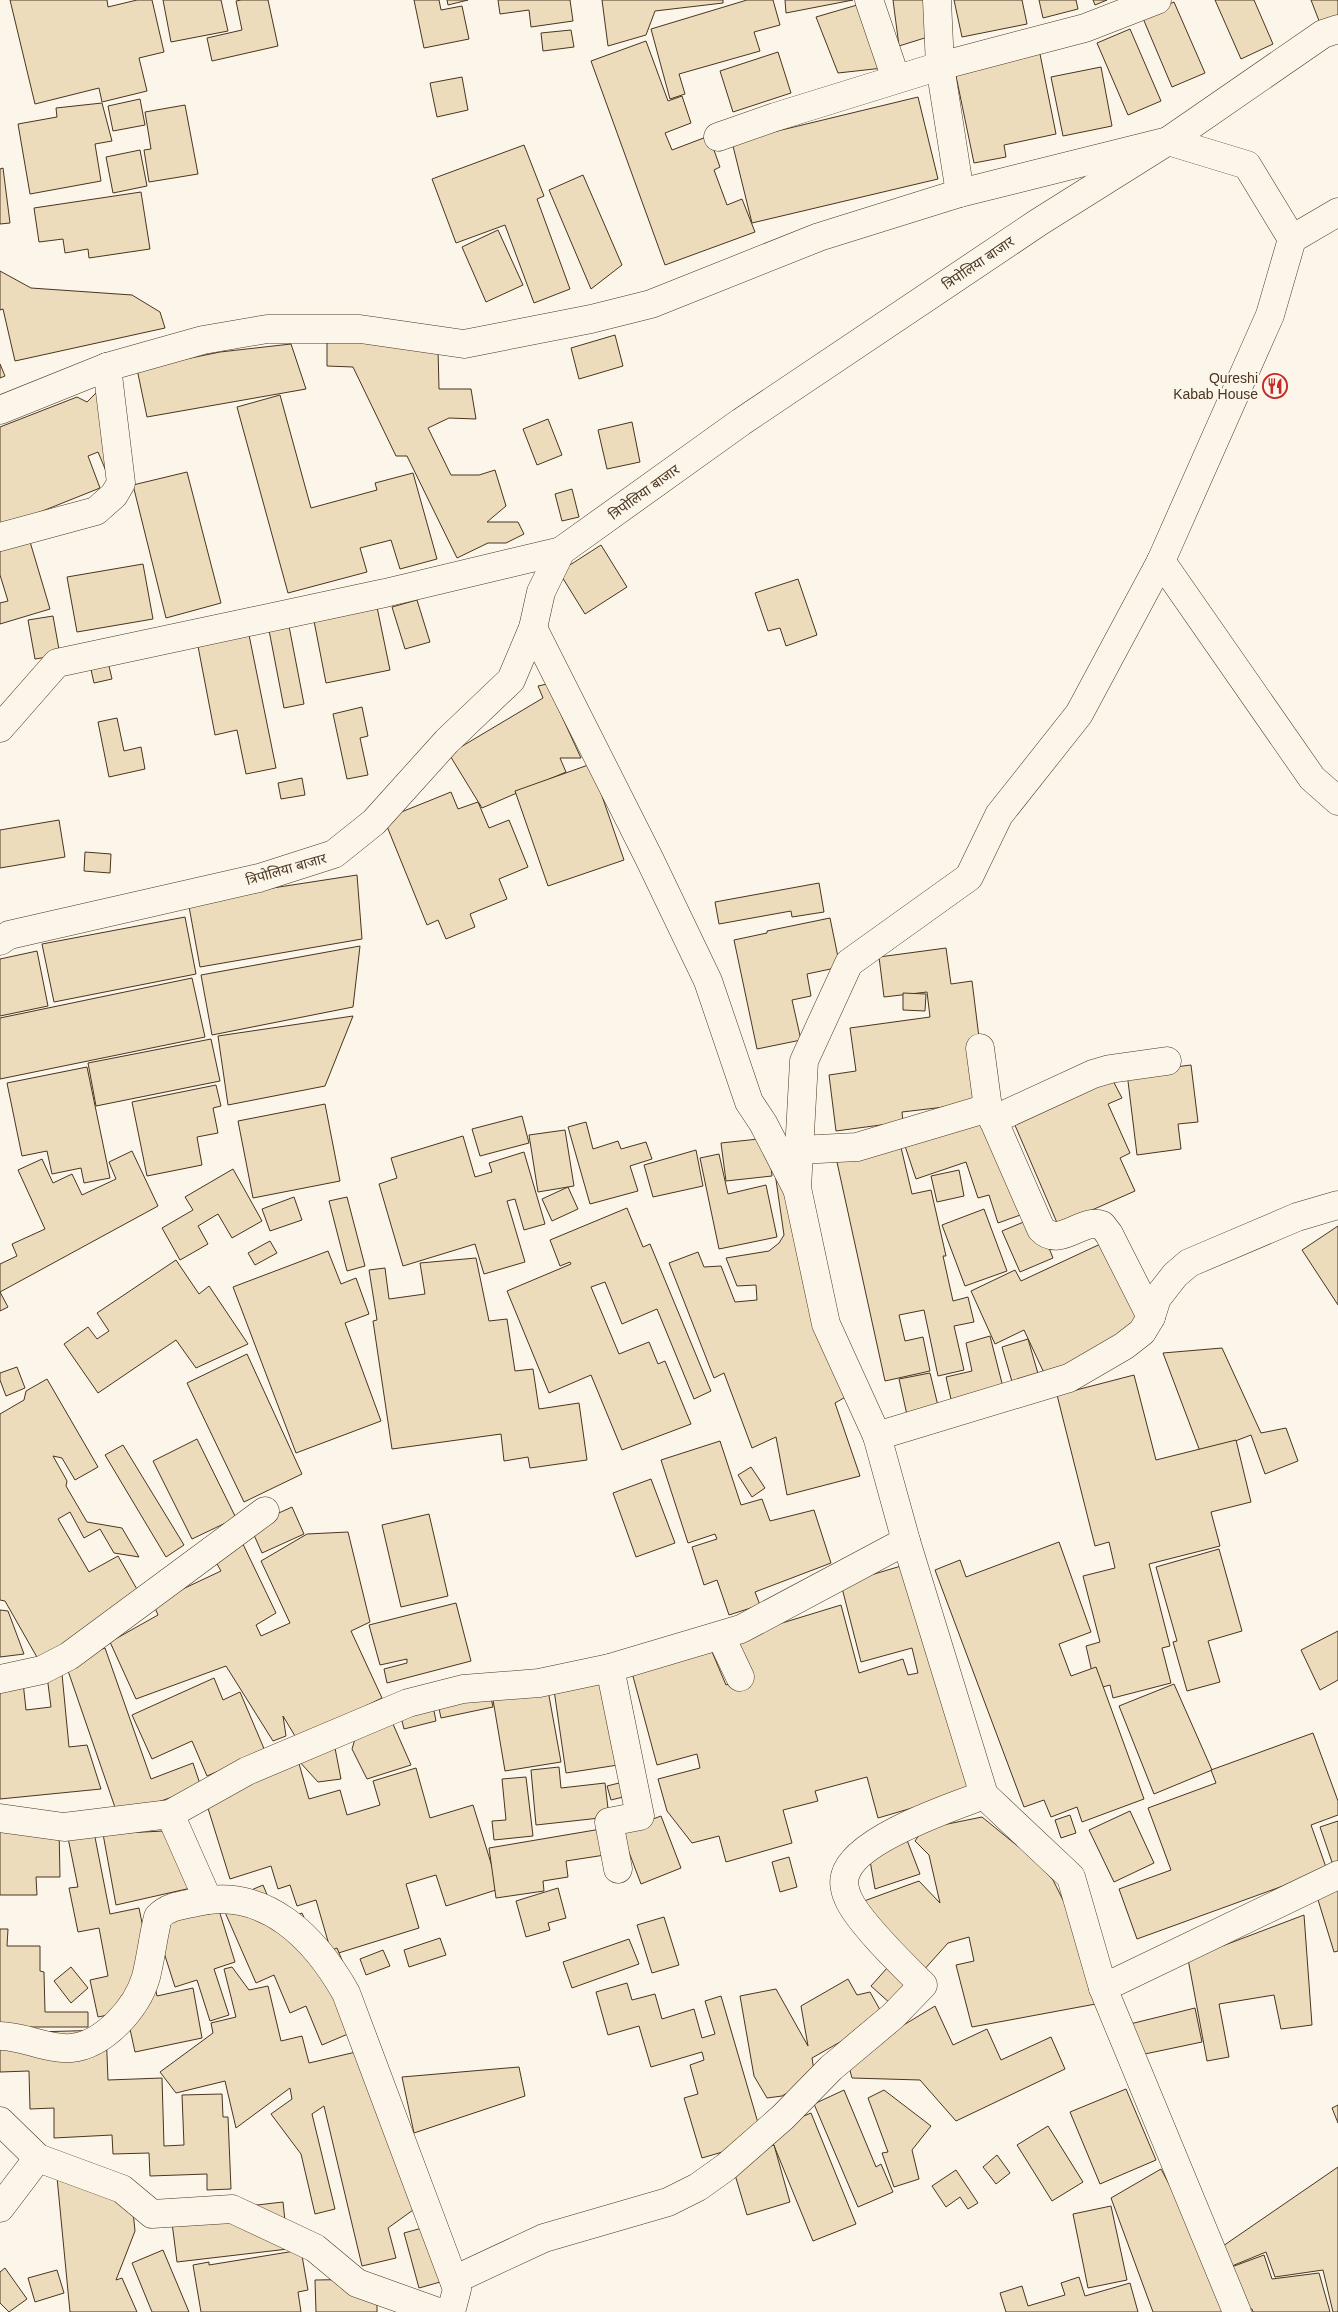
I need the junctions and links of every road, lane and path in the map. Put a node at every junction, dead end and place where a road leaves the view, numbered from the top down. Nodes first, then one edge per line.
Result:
1 (869, 0) edge
2 (937, 0) edge
3 (1157, 0) edge
4 (1338, 29) edge
5 (940, 66) junction
6 (896, 79) junction
7 (718, 137) dead end
8 (1168, 141) junction
9 (960, 193) junction
10 (1338, 212) edge
11 (1292, 239) junction
12 (107, 367) junction
13 (0, 410) edge
14 (0, 537) edge
15 (561, 551) junction
16 (1161, 561) junction
17 (533, 628) junction
18 (0, 728) edge
19 (1338, 801) edge
20 (0, 941) edge
21 (980, 1048) dead end
22 (1167, 1060) dead end
23 (990, 1114) junction
24 (799, 1150) junction
25 (797, 1188) junction
26 (1338, 1205) edge
27 (1151, 1317) junction
28 (877, 1436) junction
29 (265, 1511) dead end
30 (906, 1541) junction
31 (721, 1637) junction
32 (610, 1668) junction
33 (740, 1677) dead end
34 (0, 1679) edge
35 (984, 1796) junction
36 (170, 1814) junction
37 (0, 1818) edge
38 (618, 1870) dead end
39 (1338, 1875) edge
40 (208, 1900) junction
41 (1103, 1988) junction
42 (0, 2036) edge
43 (0, 2121) edge
44 (38, 2158) junction
45 (0, 2208) edge
46 (454, 2280) junction
47 (438, 2312) edge
48 (452, 2312) edge
49 (1238, 2312) edge

1 - 6 street
2 - 5 street
3 - 5 street
4 - 8 street, त्रिपोलिया बाजार
5 - 6 street
5 - 9 street
6 - 7 street
8 - 9 street
8 - 11 street
8 - 15 street, त्रिपोलिया बाजार
9 - 12 street
10 - 11 street
11 - 16 street
12 - 13 street
12 - 14 street
15 - 17 street, त्रिपोलिया बाजार
15 - 18 street
16 - 19 street
16 - 24 street
17 - 20 street, त्रिपोलिया बाजार
17 - 25 street
21 - 23 street
22 - 23 street
23 - 24 street
23 - 27 street
24 - 25 street
25 - 28 street
26 - 27 street
27 - 28 street
28 - 30 street
29 - 34 street
30 - 31 street
30 - 35 street
31 - 32 street
31 - 33 street
32 - 36 street
32 - 38 street
35 - 41 street
35 - 46 street
36 - 37 street
36 - 40 street
39 - 41 street
40 - 42 street
40 - 46 street
41 - 49 street
43 - 44 street
44 - 45 street
44 - 47 street
46 - 48 street

